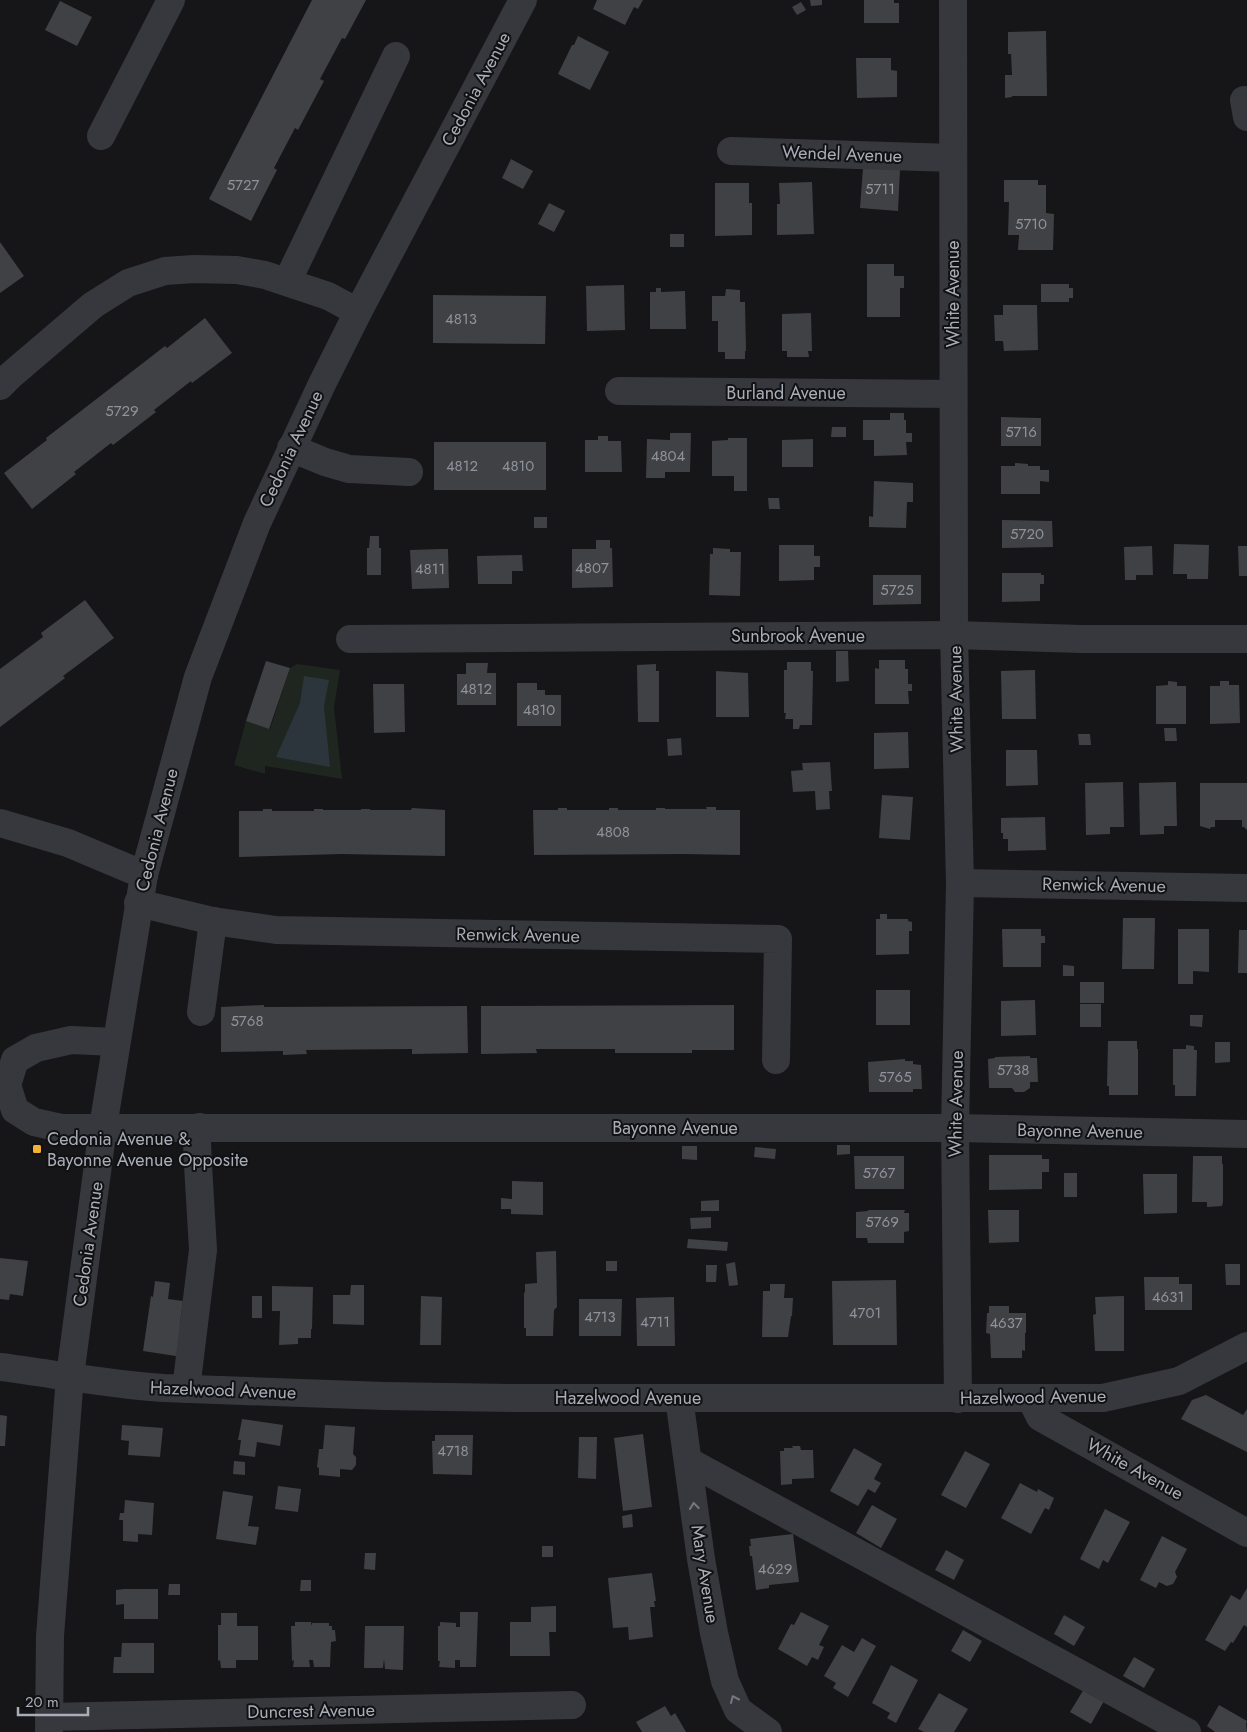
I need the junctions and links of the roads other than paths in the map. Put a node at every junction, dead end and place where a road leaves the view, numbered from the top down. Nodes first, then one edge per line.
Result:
1 (171, 0) edge
2 (523, 0) edge
3 (953, 0) edge
4 (396, 56) dead end
5 (101, 136) dead end
6 (731, 151) dead end
7 (953, 158) junction
8 (287, 282) junction
9 (358, 312) junction
10 (0, 386) edge
11 (619, 392) dead end
12 (953, 394) junction
13 (291, 448) junction
14 (409, 472) dead end
15 (954, 635) junction
16 (350, 639) dead end
17 (1247, 639) edge
18 (0, 823) edge
19 (144, 876) junction
20 (960, 883) junction
21 (1247, 888) edge
22 (138, 903) junction
23 (213, 921) junction
24 (201, 1012) dead end
25 (116, 1042) junction
26 (776, 1060) dead end
27 (7, 1106) edge
28 (103, 1127) junction
29 (199, 1127) junction
30 (955, 1128) junction
31 (1247, 1134) edge
32 (1247, 1346) edge
33 (0, 1367) edge
34 (70, 1376) junction
35 (186, 1389) junction
36 (679, 1398) junction
37 (958, 1399) junction
38 (1031, 1399) junction
39 (688, 1461) junction
40 (1247, 1533) edge
41 (572, 1705) dead end
42 (49, 1724) edge
43 (768, 1732) edge
44 (1187, 1732) edge

1 - 5 street
2 - 9 street, Cedonia Avenue
3 - 7 street, White Avenue
4 - 8 street
6 - 7 street, Wendel Avenue
7 - 12 street, White Avenue
8 - 9 street
8 - 10 street
9 - 13 street, Cedonia Avenue
11 - 12 street, Burland Avenue
12 - 15 street, White Avenue
13 - 14 street
13 - 19 street, Cedonia Avenue
15 - 16 street, Sunbrook Avenue
15 - 17 street, Sunbrook Avenue
15 - 20 street, White Avenue
18 - 19 street
19 - 22 street, Cedonia Avenue
20 - 21 street, Renwick Avenue
20 - 30 street, White Avenue
22 - 23 street, Renwick Avenue
22 - 25 street, Cedonia Avenue
23 - 24 street
23 - 26 street, Renwick Avenue
25 - 27 street
25 - 28 street, Cedonia Avenue
27 - 28 street, Bayonne Avenue
28 - 29 street, Bayonne Avenue
28 - 34 street, Cedonia Avenue
29 - 30 street, Bayonne Avenue
29 - 35 street
30 - 31 street, Bayonne Avenue
30 - 37 street, White Avenue
32 - 38 street, Hazelwood Avenue
33 - 34 street, Hazelwood Avenue
34 - 35 street, Hazelwood Avenue
34 - 42 street, Cedonia Avenue
35 - 36 street, Hazelwood Avenue
36 - 37 street, Hazelwood Avenue
36 - 39 street, Mary Avenue
37 - 38 street, Hazelwood Avenue
38 - 40 street, White Avenue
43 -> 39 street, Mary Avenue
39 - 44 street
41 - 42 street, Duncrest Avenue

